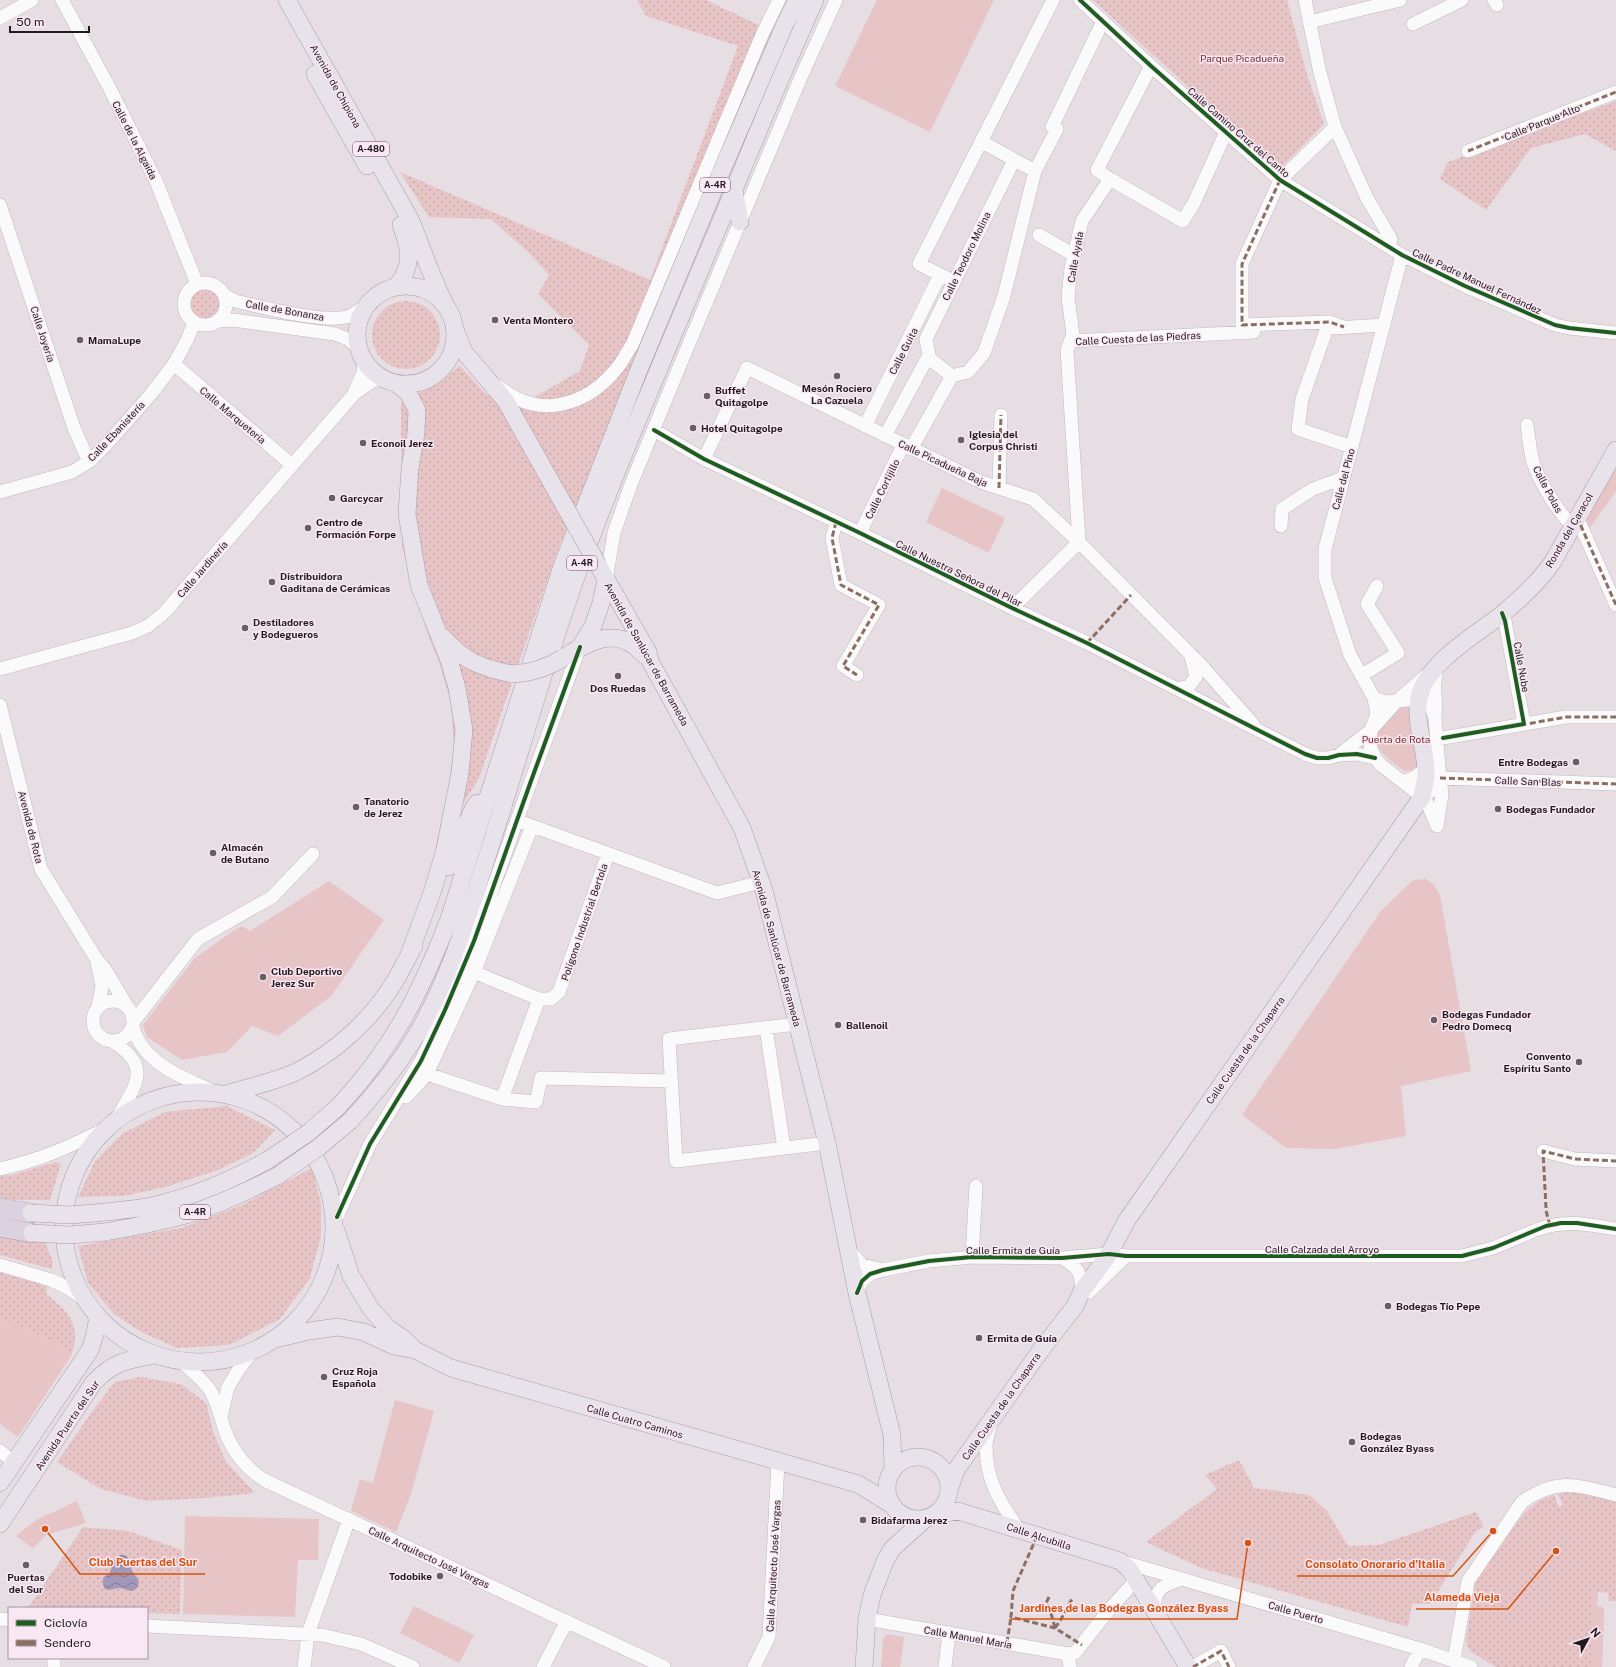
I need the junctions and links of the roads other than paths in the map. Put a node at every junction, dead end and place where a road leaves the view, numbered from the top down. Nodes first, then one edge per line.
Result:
1 (32, 0) edge
2 (62, 0) edge
3 (274, 0) edge
4 (287, 0) edge
5 (779, 0) edge
6 (797, 0) edge
7 (815, 0) edge
8 (836, 0) edge
9 (1053, 0) edge
10 (1080, 0) edge
11 (1305, 0) edge
12 (1400, 0) edge
13 (1462, 0) edge
14 (0, 18) edge
15 (1103, 21) junction
16 (1309, 22) junction
17 (1413, 24) dead end
18 (1151, 66) junction
19 (1616, 92) edge
20 (1336, 127) junction
21 (1226, 132) junction
22 (982, 142) junction
23 (1468, 151) dead end
24 (1014, 160) junction
25 (1035, 172) junction
26 (1110, 179) junction
27 (1280, 180) junction
28 (734, 190) junction
29 (0, 205) edge
30 (740, 222) junction
31 (1039, 234) dead end
32 (1389, 246) junction
33 (1074, 255) junction
34 (1402, 255) junction
35 (940, 275) junction
36 (953, 282) junction
37 (197, 284) junction
38 (397, 286) junction
39 (224, 295) junction
40 (444, 302) junction
41 (368, 304) junction
42 (219, 321) junction
43 (194, 323) junction
44 (1384, 325) junction
45 (1344, 327) junction
46 (1327, 328) junction
47 (456, 330) junction
48 (1616, 333) edge
49 (1070, 341) junction
50 (361, 354) junction
51 (930, 355) junction
52 (174, 364) junction
53 (952, 376) junction
54 (489, 380) junction
55 (389, 381) junction
56 (354, 394) junction
57 (1001, 416) dead end
58 (1527, 425) dead end
59 (865, 426) junction
60 (654, 430) junction
61 (885, 436) junction
62 (907, 447) junction
63 (1352, 447) junction
64 (1616, 450) edge
65 (704, 459) junction
66 (90, 461) junction
67 (292, 465) junction
68 (1343, 478) junction
69 (999, 488) junction
70 (0, 492) edge
71 (1574, 521) junction
72 (836, 522) junction
73 (1281, 526) dead end
74 (860, 533) junction
75 (1079, 542) junction
76 (602, 572) junction
77 (1377, 586) dead end
78 (1616, 604) edge
79 (1012, 608) junction
80 (1502, 614) junction
81 (437, 629) junction
82 (580, 647) junction
83 (1190, 655) junction
84 (650, 661) junction
85 (1435, 668) junction
86 (0, 669) edge
87 (857, 675) dead end
88 (1362, 675) junction
89 (1178, 689) junction
90 (1374, 698) junction
91 (1419, 699) junction
92 (1397, 701) junction
93 (0, 705) edge
94 (1616, 717) edge
95 (1435, 719) junction
96 (1524, 724) junction
97 (1258, 730) junction
98 (1371, 730) junction
99 (1437, 739) junction
100 (1339, 755) junction
101 (1375, 758) junction
102 (1425, 769) junction
103 (1440, 778) junction
104 (1403, 782) junction
105 (1616, 784) edge
106 (490, 786) junction
107 (1422, 798) junction
108 (517, 821) junction
109 (532, 826) junction
110 (313, 854) dead end
111 (608, 854) junction
112 (761, 882) junction
113 (409, 954) junction
114 (97, 960) junction
115 (474, 972) junction
116 (539, 999) junction
117 (98, 1007) junction
118 (131, 1016) junction
119 (797, 1024) junction
120 (766, 1028) junction
121 (113, 1042) junction
122 (427, 1074) junction
123 (671, 1081) junction
124 (221, 1093) junction
125 (502, 1099) junction
126 (386, 1119) junction
127 (111, 1124) junction
128 (826, 1143) junction
129 (784, 1148) junction
130 (1543, 1151) dead end
131 (1616, 1161) edge
132 (0, 1169) edge
133 (976, 1186) dead end
134 (0, 1208) edge
135 (31, 1213) joint
136 (337, 1224) junction
137 (0, 1227) edge
138 (1616, 1229) edge
139 (32, 1233) joint
140 (849, 1249) junction
141 (1109, 1254) junction
142 (1126, 1256) junction
143 (972, 1257) junction
144 (1062, 1258) junction
145 (0, 1265) edge
146 (884, 1270) junction
147 (1082, 1291) junction
148 (857, 1293) junction
149 (86, 1300) junction
150 (1075, 1306) junction
151 (98, 1316) junction
152 (273, 1340) junction
153 (415, 1350) junction
154 (252, 1352) junction
155 (155, 1355) junction
156 (182, 1362) junction
157 (993, 1417) junction
158 (221, 1418) junction
159 (0, 1451) edge
160 (14, 1462) junction
161 (778, 1462) junction
162 (891, 1474) junction
163 (0, 1483) edge
164 (858, 1484) junction
165 (948, 1494) junction
166 (1616, 1494) edge
167 (895, 1509) junction
168 (958, 1511) junction
169 (930, 1517) junction
170 (349, 1519) junction
171 (0, 1524) edge
172 (1019, 1530) junction
173 (892, 1548) junction
174 (1120, 1561) junction
175 (1184, 1579) junction
176 (1136, 1580) junction
177 (1154, 1609) junction
178 (868, 1619) junction
179 (567, 1621) junction
180 (148, 1626) edge
181 (949, 1633) junction
182 (308, 1634) junction
183 (1420, 1649) junction
184 (1454, 1660) junction
185 (1069, 1661) edge
186 (304, 1667) edge
187 (413, 1667) edge
188 (543, 1667) edge
189 (664, 1667) edge
190 (754, 1667) edge
191 (864, 1667) edge
192 (945, 1667) edge
193 (1188, 1667) edge
194 (1193, 1667) edge
195 (1229, 1667) edge
196 (1411, 1667) edge
197 (1471, 1667) edge

1 - 14 street
2 - 37 street, Calle de la Algaida
3 - 38 main road, Avenida de Chipiona / A-480
4 - 40 main road, Avenida de Chipiona / A-480
5 - 54 street
6 - 106 main road, A-4R
7 - 28 main road, A-4R
8 - 30 street
9 - 22 street
10 - 15 street, Calle Camino Cruz del Canto
11 - 16 street
12 - 16 street
13 - 17 street
15 - 18 street, Calle Camino Cruz del Canto
15 - 25 street
16 - 20 street
18 - 21 street, Calle Camino Cruz del Canto
18 - 26 street
19 - 23 street, Calle Parque Alto
20 - 27 street
20 - 32 street
21 - 26 street
21 - 27 street, Calle Camino Cruz del Canto
22 - 24 street
22 - 35 street
24 - 25 street
24 - 36 street, Calle Teodoro Molina
25 - 53 street
26 - 33 street, Calle Ayala
27 - 32 street, Calle Camino Cruz del Canto
27 - 45 street
28 - 30 main road
28 - 139 main road, A-4R, bridge
29 - 66 street, Calle Joyería
30 - 60 street
31 - 33 street
32 - 34 street, Calle Camino Cruz del Canto
33 - 49 street, Calle Ayala
34 - 44 street, Calle del Pino
34 - 48 street, Calle Padre Manuel Fernández
35 - 36 street
35 - 59 street, Calle Guita
36 - 51 street, Calle Teodoro Molina
37 - 39 street
37 - 43 street
38 - 40 main road
38 - 41 main road
39 - 41 street, Calle de Bonanza
39 - 42 street
40 - 47 main road
41 - 50 main road
42 - 43 street
42 - 50 street, Calle de Bonanza
43 - 52 street, Calle Ebanistería
44 - 45 street, Calle Cuesta de las Piedras
44 - 63 street, Calle del Pino
45 - 46 street, Calle Cuesta de las Piedras
46 - 49 street, Calle Cuesta de las Piedras
46 - 63 street
47 - 54 main road, Avenida de Sanlúcar de Barrameda
47 - 55 main road
49 - 75 street, Calle Cuesta de las Piedras
50 - 55 main road
50 - 56 street, Calle Jardinería
51 - 53 street
51 - 61 street
52 - 66 street, Calle Ebanistería
52 - 67 street, Calle Marquetería
53 - 62 street, Calle Cortijillo
54 - 76 main road, Avenida de Sanlúcar de Barrameda, bridge
55 - 56 street, Calle Jardinería
55 - 81 main road
56 - 67 street, Calle Jardinería
57 - 69 street
58 - 71 street, Calle Polas
59 - 61 street, Calle Picadueña Baja
59 - 65 street, Calle Picadueña Baja
60 - 65 street, Calle Nuestra Señora del Pilar
60 - 76 street
61 - 62 street, Calle Picadueña Baja
62 - 69 street, Calle Picadueña Baja
62 - 74 street, Calle Cortijillo
63 - 68 street, Calle del Pino
64 - 71 main road, Ronda del Caracol
65 - 72 street, Calle Nuestra Señora del Pilar
66 - 70 street, Calle Ebanistería
67 - 86 street, Calle Jardinería
68 - 73 street
68 - 88 street, Calle del Pino
69 - 75 street, Calle Picadueña Baja
71 - 78 street, Calle Polas
71 - 80 main road, Ronda del Caracol
72 - 74 street, Calle Nuestra Señora del Pilar
72 - 87 street
74 - 79 street, Calle Nuestra Señora del Pilar
75 - 79 street
75 - 83 street, Calle Picadueña Baja
76 - 82 main road
76 - 84 main road, Avenida de Sanlúcar de Barrameda
77 - 88 street
79 - 89 street, Calle Nuestra Señora del Pilar
80 - 85 main road, Ronda del Caracol
80 - 96 street, Calle Nube
81 - 82 main road, bridge
81 - 113 main road
82 - 84 main road
82 - 108 street
83 - 89 street, Calle Picadueña Baja
83 - 97 street, Calle Picadueña Baja
84 - 112 main road, Avenida de Sanlúcar de Barrameda
85 - 91 main road, Ronda del Caracol
85 - 92 street
85 - 95 street
88 - 90 street, Calle del Pino
89 - 97 street, Calle Nuestra Señora del Pilar
90 - 92 street
90 - 98 street
91 - 92 street
91 - 95 street
91 - 102 main road, Ronda del Caracol
92 - 98 street
93 - 114 street, Avenida de Rota
94 - 96 street
95 - 99 street
96 - 99 street
97 - 100 street, Calle Picadueña Baja
98 - 100 street
98 - 101 street
99 - 103 street
100 - 101 street, Calle Picadueña Baja
101 - 104 street
102 - 104 street
102 - 107 main road, Ronda del Caracol
103 - 105 street, Calle San Blas
103 - 107 street
103 - 107 street
104 - 107 street
106 - 113 main road
106 - 135 main road, A-4R, bridge
107 - 141 main road, Calle Cuesta de la Chaparra
108 - 109 street, Polígono Industrial Bertola
108 - 126 street
109 - 111 street, Polígono Industrial Bertola
109 - 115 street
110 - 118 street
111 - 112 street, Polígono Industrial Bertola
111 - 116 street, Polígono Industrial Bertola
112 - 119 main road, Avenida de Sanlúcar de Barrameda
113 - 124 main road
114 - 117 street, Avenida de Rota
114 - 118 street, Avenida de Rota
115 - 116 street
115 - 122 street
116 - 125 street
117 - 118 street
117 - 121 street
118 - 121 street
118 - 124 street, Avenida de Rota
119 - 120 street
119 - 128 main road, Avenida de Sanlúcar de Barrameda
120 - 123 street
120 - 129 street
121 - 127 street
122 - 125 street
122 - 126 street
123 - 125 street
123 - 129 street
124 - 127 main road
124 - 136 main road, Calle Cuatro Caminos
126 - 136 street
127 - 132 street
127 - 149 main road
128 - 129 street
128 - 140 main road, Avenida de Sanlúcar de Barrameda
130 - 131 street
133 - 143 street
134 - 135 highway, A-4R
136 - 152 main road
136 - 153 main road, Calle Cuatro Caminos
137 - 139 highway, A-4R
138 - 142 street, Calle Calzada del Arroyo
140 - 146 street, Calle Ermita de Guía
140 - 148 main road, Avenida de Sanlúcar de Barrameda
141 - 142 street, Calle Calzada del Arroyo
141 - 144 street, Calle Ermita de Guía
141 - 147 main road, Calle Cuesta de la Chaparra
142 - 150 street, Calle Cuesta de la Chaparra
143 - 144 street, Calle Ermita de Guía
143 - 146 street, Calle Ermita de Guía
144 - 147 street, Calle Ermita de Guía
145 - 149 street
146 - 148 street, Calle Ermita de Guía
147 - 150 main road, Calle Cuesta de la Chaparra
148 - 162 main road, Avenida de Sanlúcar de Barrameda
149 - 151 main road
150 - 157 main road, Calle Cuesta de la Chaparra
151 - 155 main road
151 - 160 main road
152 - 153 main road, Calle Cuatro Caminos
152 - 154 main road
153 - 161 main road, Calle Cuatro Caminos
154 - 156 main road
154 - 158 street
155 - 156 main road
155 - 171 main road, Avenida Puerta del Sur
156 - 158 street, Calle Arquitecto José Vargas
157 - 165 main road, Calle Cuesta de la Chaparra
157 - 172 street
158 - 170 street, Calle Arquitecto José Vargas
159 - 160 street
160 - 163 main road
161 - 164 main road, Calle Cuatro Caminos
161 - 190 street, Calle Arquitecto José Vargas
162 - 164 main road, Calle Cuatro Caminos
162 - 165 main road
162 - 167 main road
164 - 167 main road, Calle Cuatro Caminos
165 - 168 main road
165 - 169 main road
166 - 184 street
167 - 169 main road
167 - 173 main road
168 - 169 main road, Calle Alcubilla
168 - 172 main road, Calle Alcubilla
169 - 173 main road
170 - 179 street, Calle Arquitecto José Vargas
170 - 182 street
172 - 174 main road, Calle Alcubilla
173 - 178 main road
174 - 175 street, Calle Puerto
174 - 176 main road
175 - 177 street
175 - 183 street, Calle Puerto
176 - 177 main road
176 - 185 street
177 - 193 main road
178 - 181 street, Calle Manuel María
178 - 191 main road
179 - 188 street
179 - 189 street, Calle Arquitecto José Vargas
180 - 182 street
181 - 185 street, Calle Manuel María
181 - 192 street
182 - 186 street
182 - 187 street
183 - 184 street, Calle Puerto
183 - 196 street
184 - 197 street, Calle Puerto
194 - 195 street

